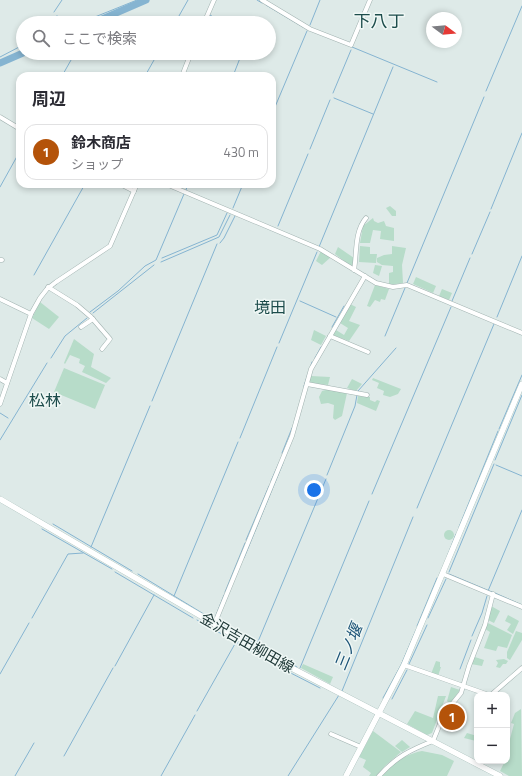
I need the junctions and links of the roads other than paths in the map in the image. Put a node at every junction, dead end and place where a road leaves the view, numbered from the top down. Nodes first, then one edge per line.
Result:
1 (214, 0) edge
2 (262, 0) edge
3 (370, 0) edge
4 (207, 16) edge
5 (188, 60) edge
6 (184, 72) edge
7 (0, 117) edge
8 (16, 127) edge
9 (128, 188) edge
10 (135, 188) edge
11 (175, 188) edge
12 (134, 191) junction
13 (366, 218) dead end
14 (354, 270) junction
15 (365, 276) junction
16 (48, 287) junction
17 (0, 299) edge
18 (31, 314) junction
19 (93, 319) junction
20 (81, 327) dead end
21 (522, 333) edge
22 (330, 336) junction
23 (102, 349) dead end
24 (368, 352) dead end
25 (0, 379) edge
26 (7, 383) junction
27 (307, 384) junction
28 (522, 384) edge
29 (368, 395) dead end
30 (0, 404) edge
31 (0, 499) edge
32 (443, 574) junction
33 (492, 594) junction
34 (522, 607) edge
35 (214, 625) junction
36 (404, 665) junction
37 (522, 668) edge
38 (464, 686) junction
39 (481, 692) edge
40 (494, 692) edge
41 (380, 714) junction
42 (331, 734) dead end
43 (433, 741) junction
44 (361, 747) junction
45 (346, 776) edge
46 (379, 776) edge
47 (500, 776) edge

1 - 4 street
2 - 3 street
5 - 6 street
7 - 8 street
9 - 12 street
10 - 12 street
11 - 14 street
12 - 16 street
13 - 14 street
14 - 15 street
15 - 21 street
15 - 22 street
16 - 18 street
16 - 19 street
17 - 18 street
18 - 26 street
19 - 20 street
19 - 23 street
22 - 24 street
22 - 27 street
25 - 26 street
26 - 30 street
27 - 29 street
27 - 35 street
28 - 32 main road
31 - 35 main road, 金沢吉田柳田線
32 - 33 street
32 - 36 main road
33 - 34 street
33 - 38 street
35 - 41 main road, 金沢吉田柳田線
36 - 38 street
36 - 41 main road
37 - 40 street
38 - 39 street
38 - 43 street
41 - 43 main road, 金沢吉田柳田線
41 - 44 main road
42 - 44 street
43 - 46 street
43 - 47 main road, 金沢吉田柳田線
44 - 45 main road

